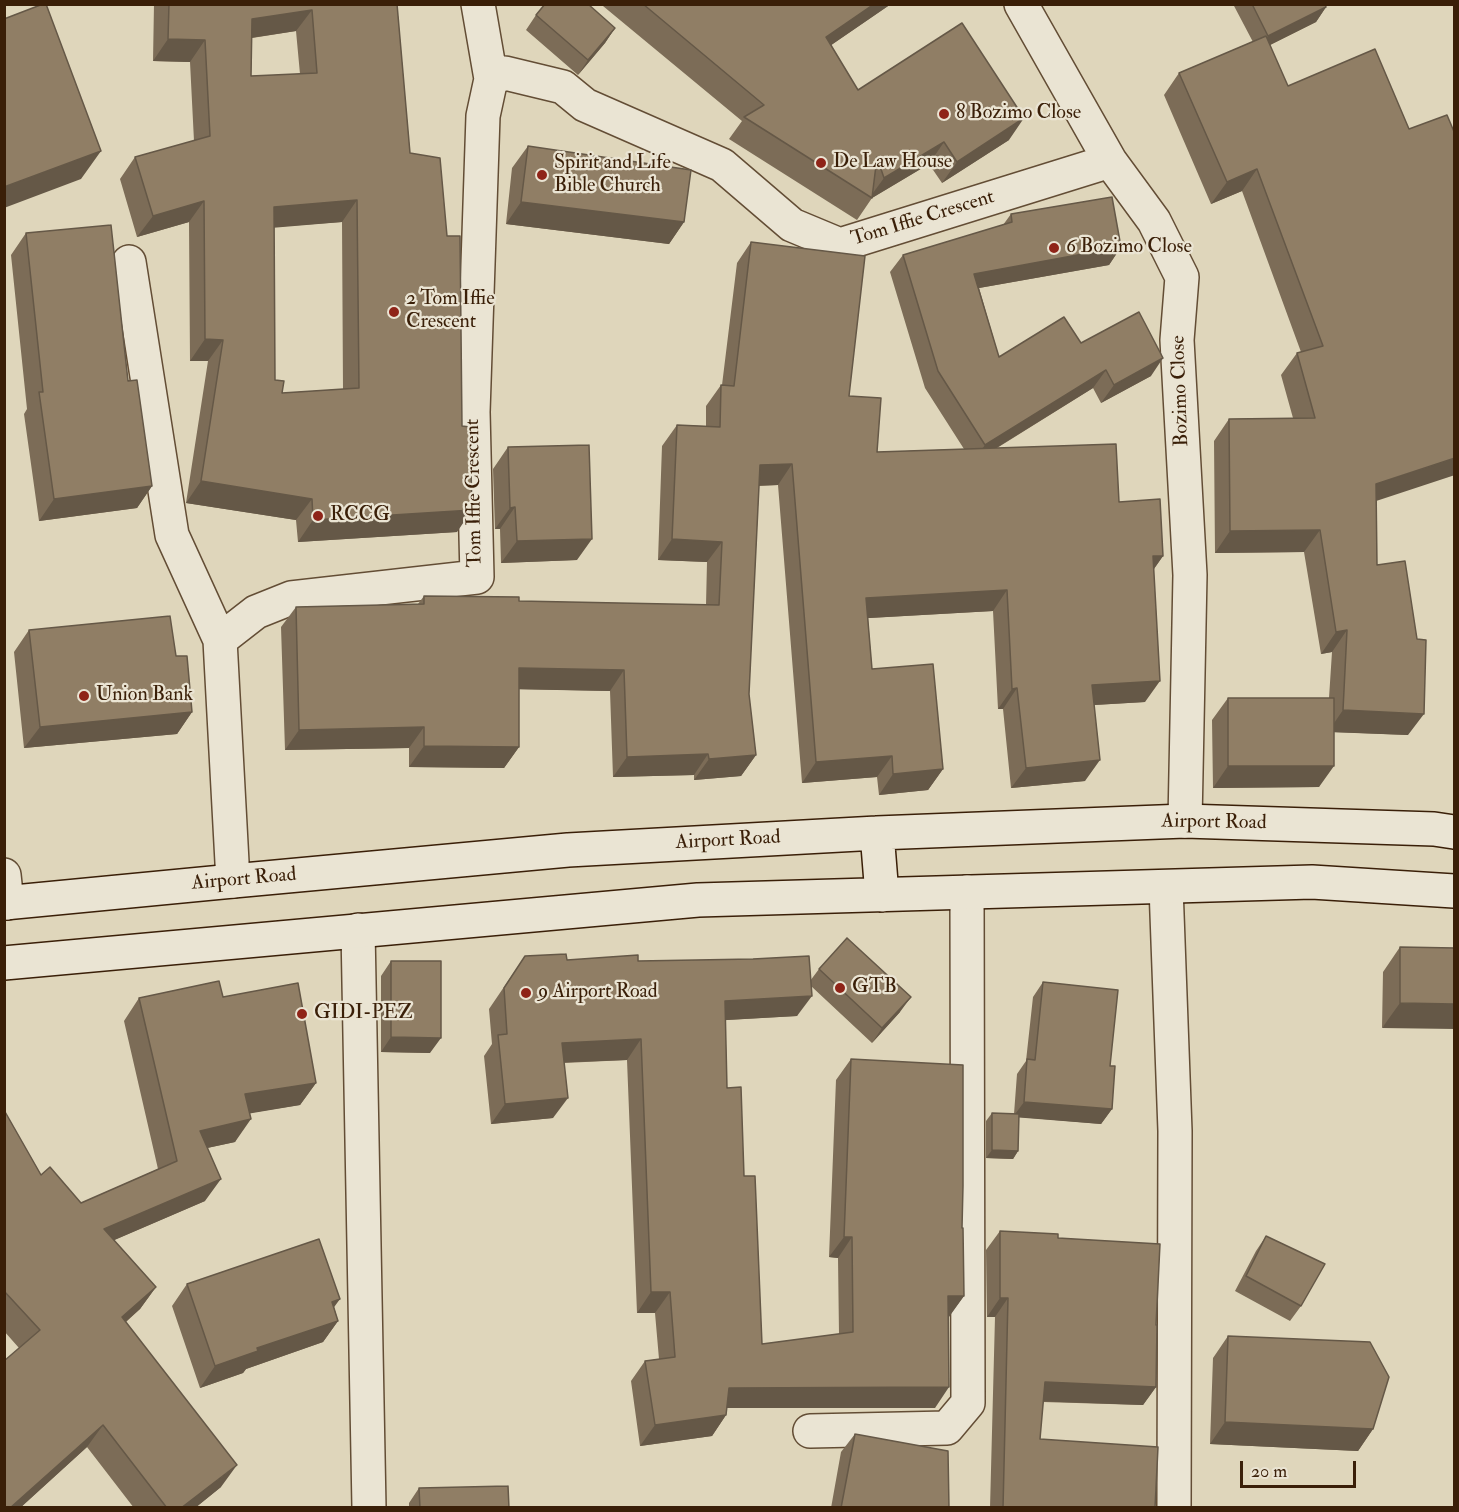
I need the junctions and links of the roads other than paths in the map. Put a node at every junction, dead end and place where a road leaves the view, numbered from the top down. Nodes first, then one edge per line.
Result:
1 (478, 4) edge
2 (1021, 4) edge
3 (491, 79) junction
4 (1110, 161) junction
5 (129, 262) dead end
6 (220, 640) junction
7 (1185, 821) junction
8 (1455, 832) edge
9 (877, 833) junction
10 (233, 881) junction
11 (1166, 886) junction
12 (1455, 891) edge
13 (967, 892) junction
14 (5, 894) edge
15 (882, 894) junction
16 (358, 930) junction
17 (4, 963) edge
18 (810, 1431) dead end
19 (369, 1508) edge
20 (1174, 1508) edge

1 - 3 street, Tom Iffie Crescent
2 - 4 street, Bozimo Close
3 - 4 street, Tom Iffie Crescent
3 - 6 street, Tom Iffie Crescent
4 - 7 street, Bozimo Close
5 - 6 street
6 - 10 street
7 - 8 street, Airport Road
7 - 9 street, Airport Road
9 - 10 street, Airport Road
9 - 15 street
10 - 14 street, Airport Road
11 - 12 street
11 - 13 street
11 - 20 street
13 - 15 street
13 - 18 street
15 - 16 street
16 - 17 street
16 - 19 street

